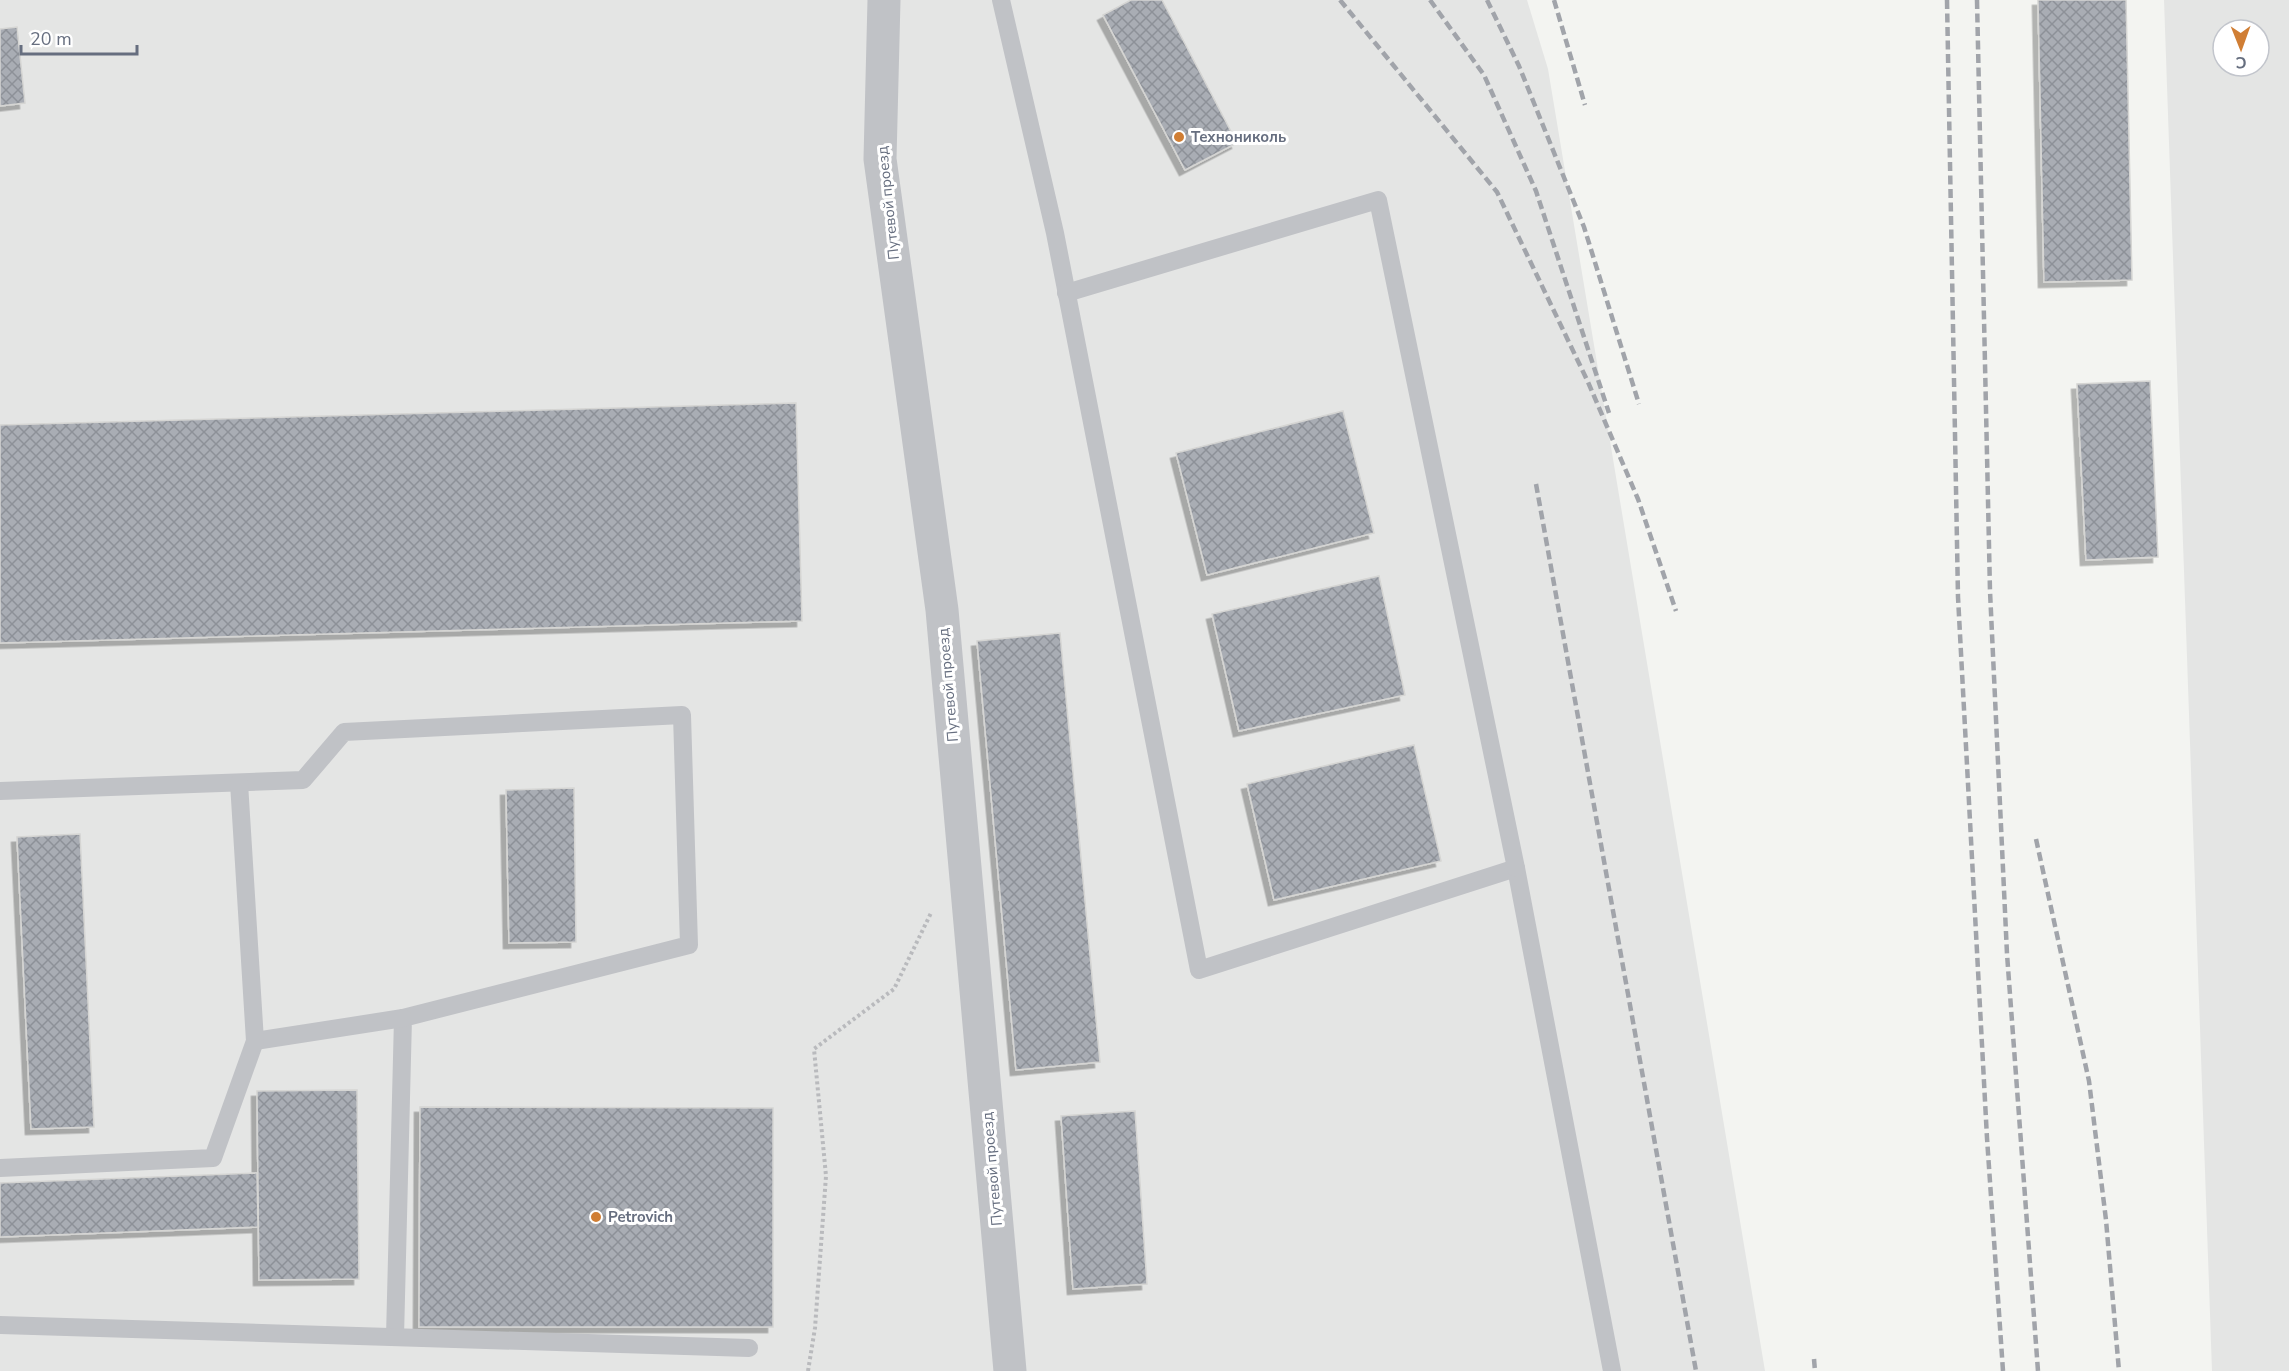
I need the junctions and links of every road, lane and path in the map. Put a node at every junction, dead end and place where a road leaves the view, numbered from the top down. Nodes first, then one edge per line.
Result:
1 (884, 0) edge
2 (1001, 0) edge
3 (1066, 293) junction
4 (239, 783) junction
5 (0, 791) edge
6 (1516, 868) junction
7 (933, 908) dead end
8 (403, 1018) junction
9 (255, 1041) junction
10 (0, 1168) edge
11 (0, 1325) edge
12 (394, 1337) junction
13 (749, 1348) dead end
14 (808, 1371) edge
15 (1010, 1371) edge
16 (1612, 1371) edge

1 - 15 street, Путевой проезд
2 - 3 lane
3 - 6 lane
3 - 6 lane
4 - 5 lane
4 - 8 lane
4 - 9 lane
6 - 16 lane
7 - 14 path
8 - 9 lane
8 - 12 lane
9 - 10 lane
11 - 12 lane
12 - 13 lane

